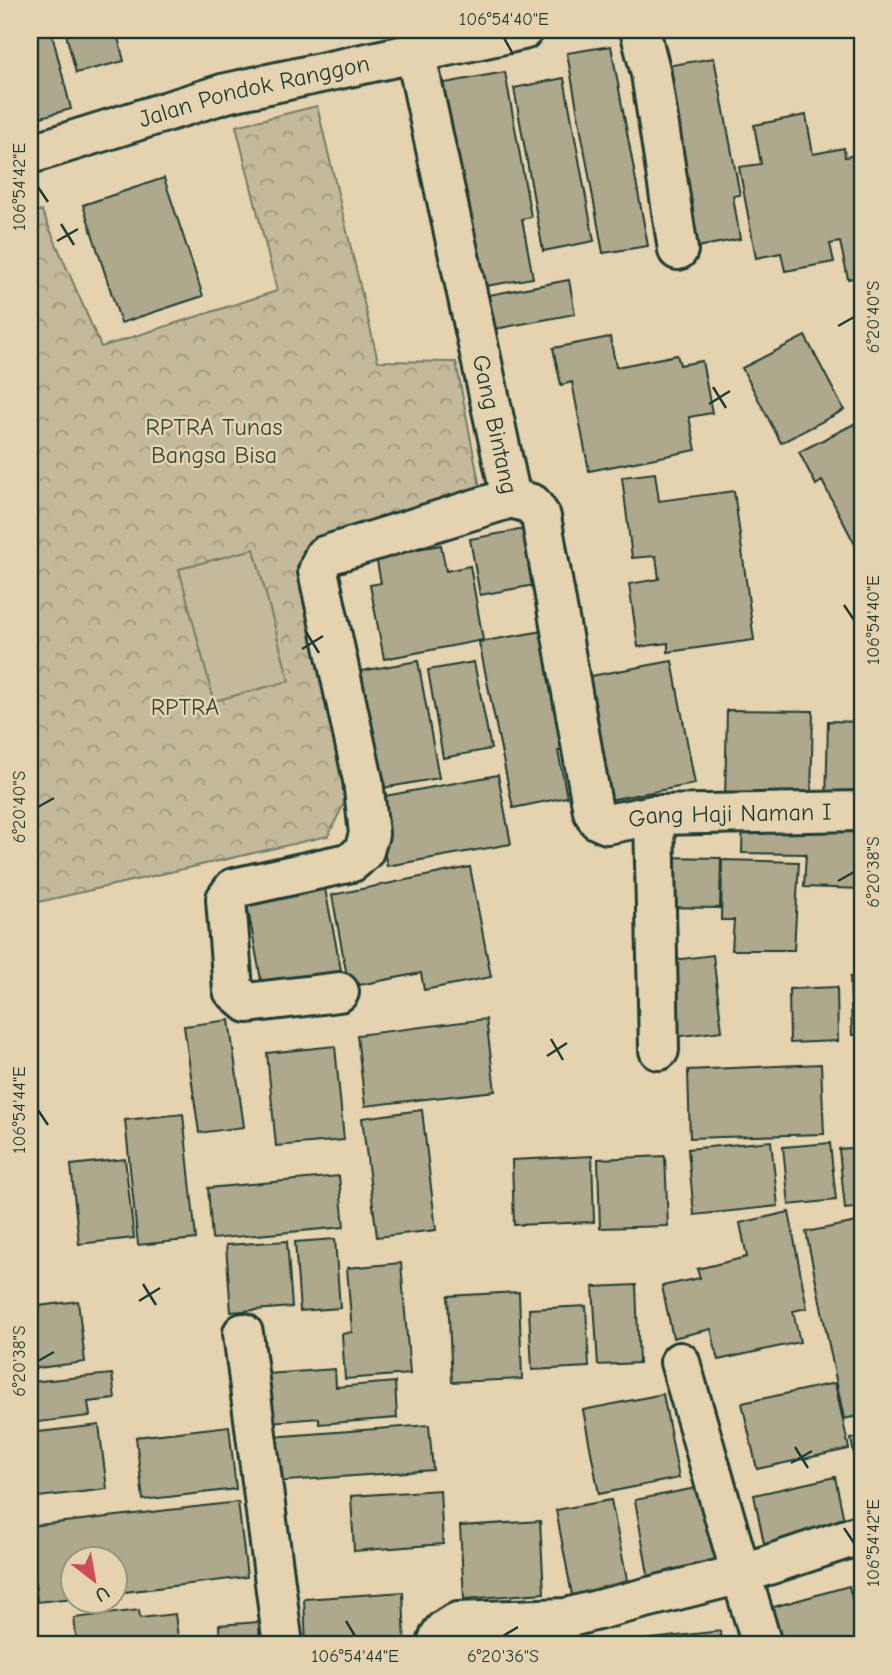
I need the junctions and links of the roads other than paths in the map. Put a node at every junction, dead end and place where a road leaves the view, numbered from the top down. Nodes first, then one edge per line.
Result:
1 (523, 30) edge
2 (640, 30) edge
3 (415, 51) junction
4 (30, 154) edge
5 (678, 250) dead end
6 (511, 498) junction
7 (862, 811) edge
8 (654, 815) junction
9 (598, 820) joint
10 (339, 992) dead end
11 (659, 1050) dead end
12 (243, 1333) dead end
13 (680, 1362) dead end
14 (862, 1534) edge
15 (741, 1574) junction
16 (283, 1645) edge
17 (437, 1645) edge
18 (762, 1645) edge

1 - 3 street, Jalan Pondok Ranggon
2 - 5 street
3 - 4 street, Jalan Pondok Ranggon
3 - 6 street, Gang Bintang
6 - 9 street, Gang Bintang
6 - 10 street
7 - 8 street, Gang Haji Naman I
8 - 9 street, Gang Haji Naman I
8 - 11 street
12 - 16 street
13 - 15 street
14 - 15 street
15 - 17 street
15 - 18 street

